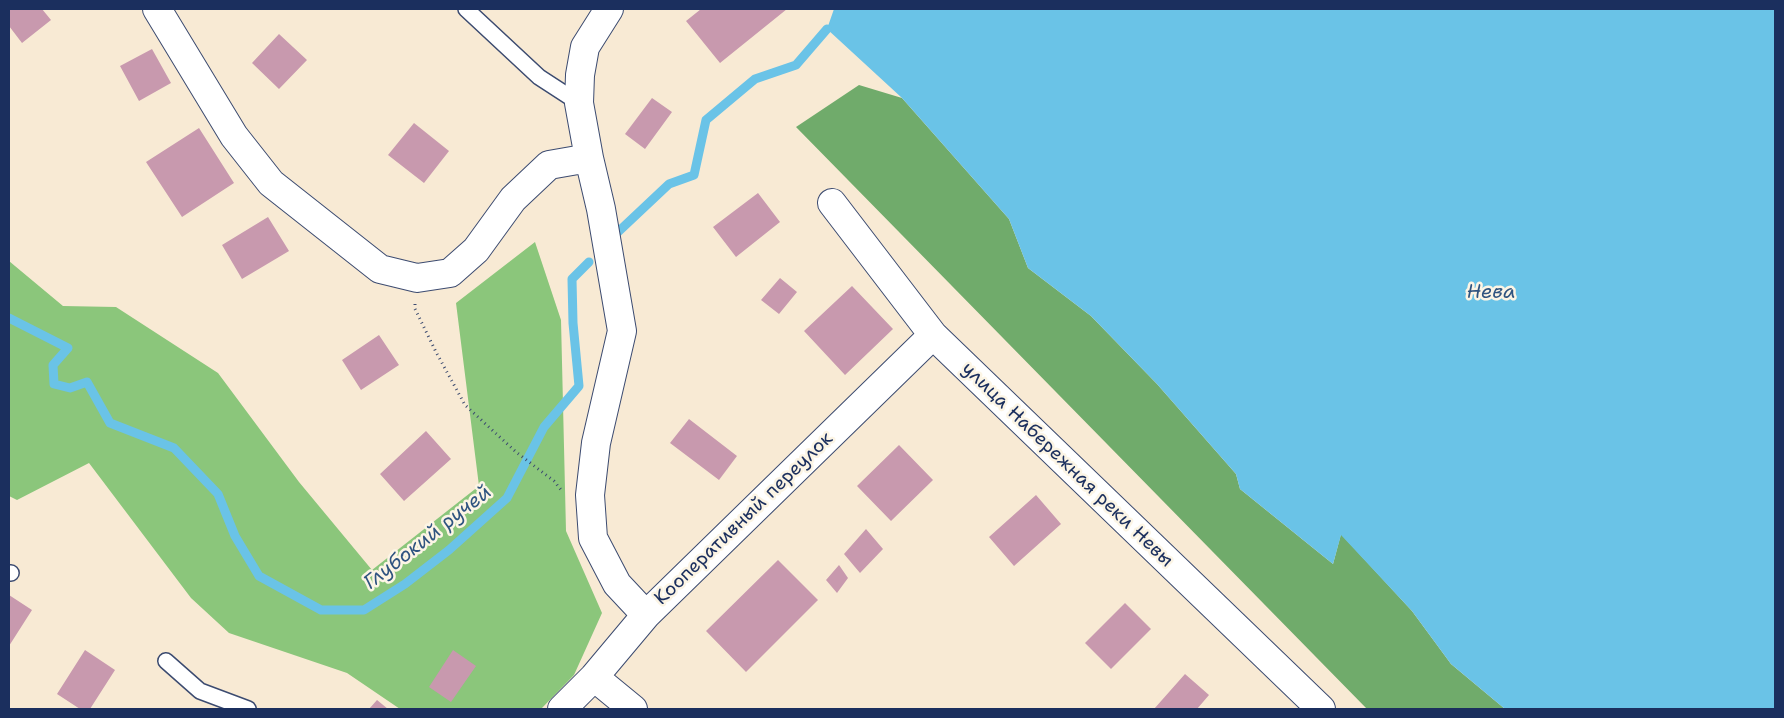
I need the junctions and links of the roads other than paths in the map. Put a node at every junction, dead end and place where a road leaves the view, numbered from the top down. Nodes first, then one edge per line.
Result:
1 (157, 9) edge
2 (466, 9) edge
3 (609, 9) edge
4 (579, 103) junction
5 (589, 158) junction
6 (832, 203) dead end
7 (933, 335) junction
8 (646, 615) junction
9 (166, 661) dead end
10 (594, 677) junction
11 (248, 709) edge
12 (562, 709) edge
13 (633, 709) edge
14 (1321, 709) edge

1 - 5 street
2 - 4 lane
3 - 4 street
4 - 5 street
5 - 8 street
6 - 7 street, улица Набережная реки Невы
7 - 8 street, Кооперативный переулок
7 - 14 street, улица Набережная реки Невы
8 - 10 street, Кооперативный переулок
9 - 11 lane
10 - 12 street, Кооперативный переулок
10 - 13 street

